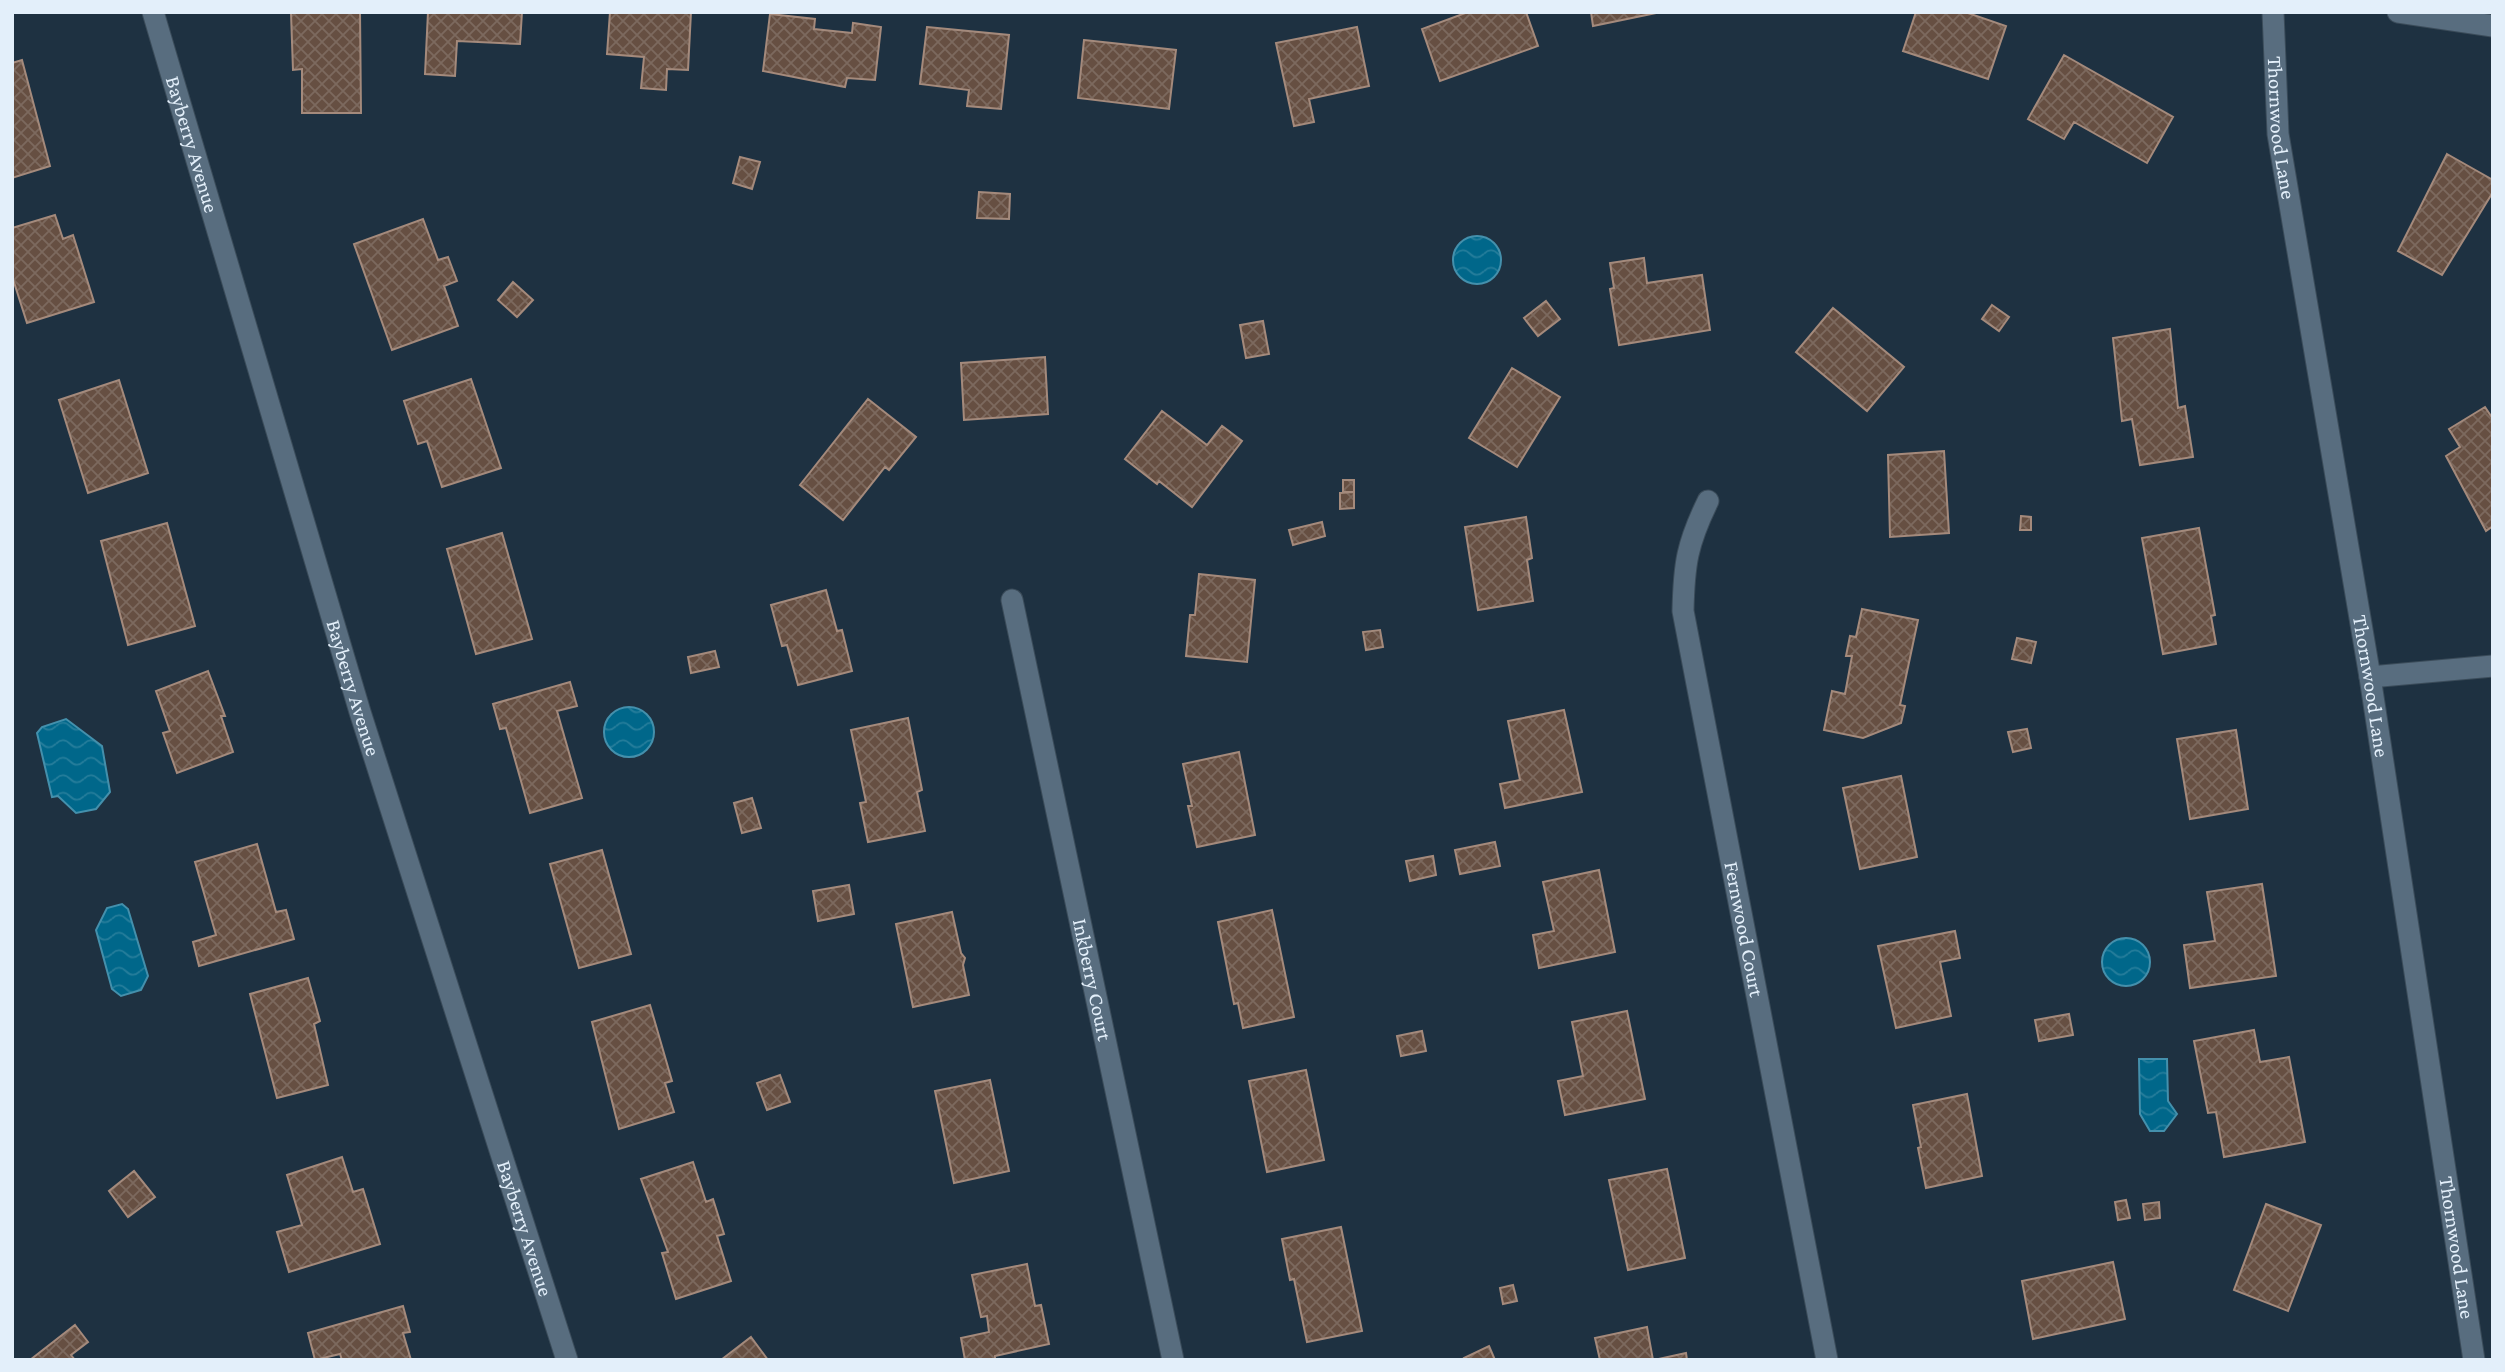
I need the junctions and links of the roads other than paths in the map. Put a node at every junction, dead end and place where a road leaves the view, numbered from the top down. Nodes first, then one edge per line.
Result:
1 (153, 12) edge
2 (2273, 12) edge
3 (2398, 12) edge
4 (2493, 26) edge
5 (1708, 501) dead end
6 (1012, 600) dead end
7 (2493, 666) edge
8 (2370, 677) junction
9 (567, 1360) edge
10 (1173, 1360) edge
11 (1827, 1360) edge
12 (2474, 1360) edge

1 - 9 street, Bayberry Avenue
2 - 8 street, Thornwood Lane
3 - 4 street
5 - 11 street, Fernwood Court
6 - 10 street, Inkberry Court
7 - 8 street
8 - 12 street, Thornwood Lane

